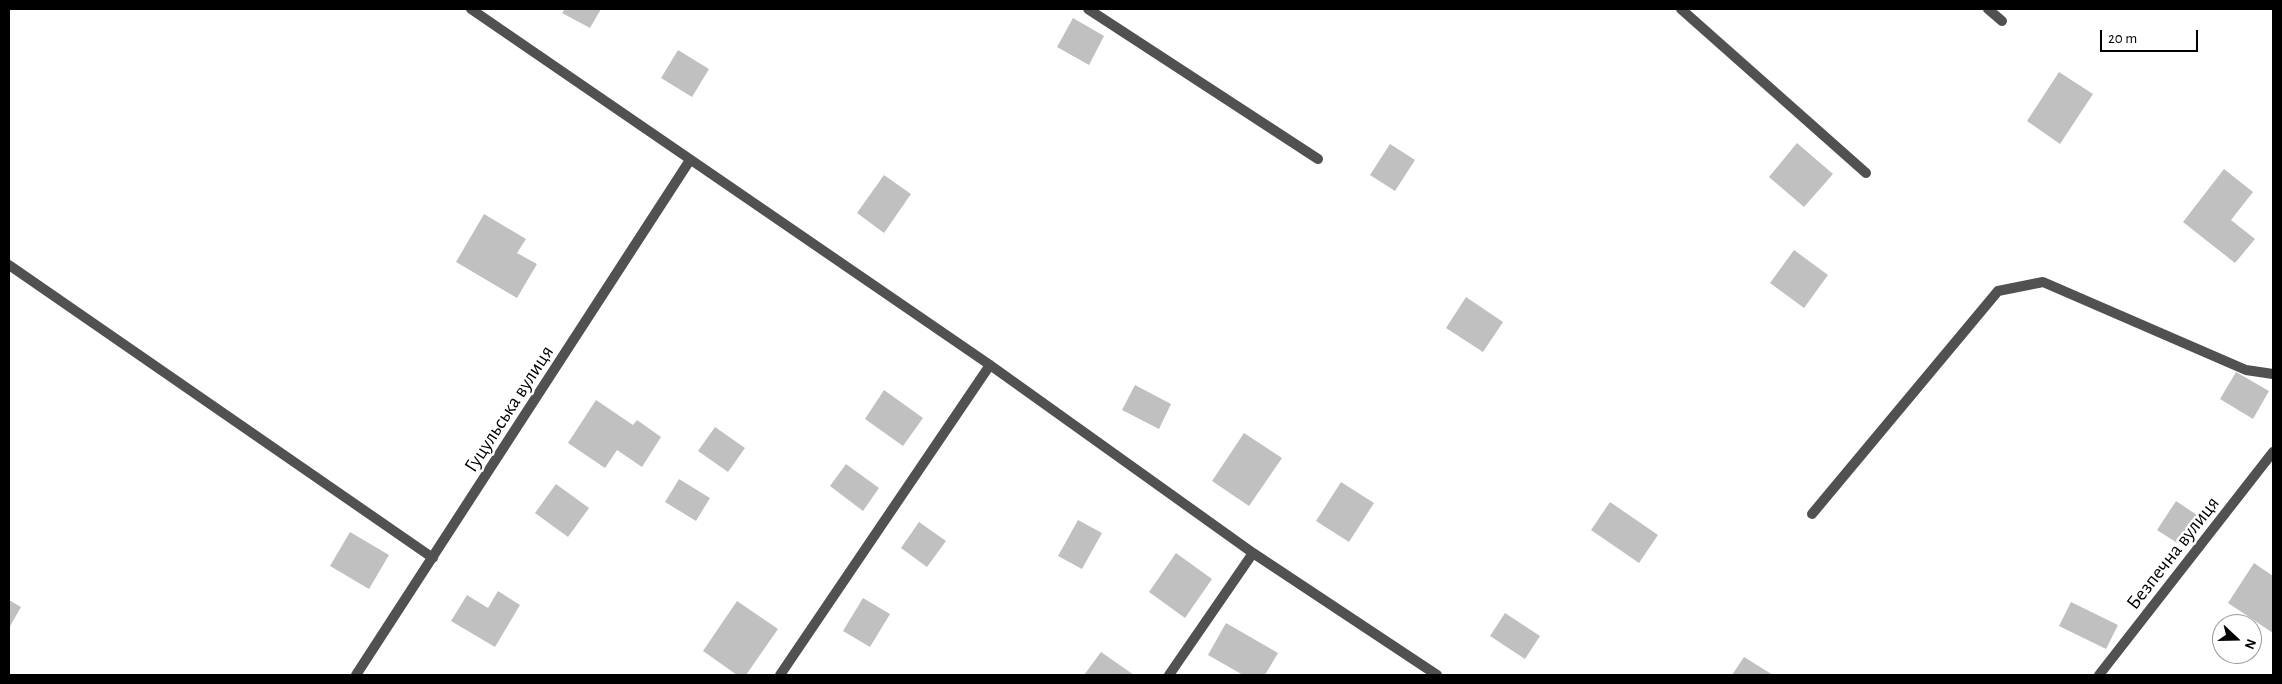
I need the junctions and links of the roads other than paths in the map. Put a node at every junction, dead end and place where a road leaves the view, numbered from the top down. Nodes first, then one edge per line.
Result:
1 (472, 9) edge
2 (1088, 9) edge
3 (1681, 9) edge
4 (1988, 9) edge
5 (2002, 21) dead end
6 (1318, 159) dead end
7 (690, 160) junction
8 (1866, 173) dead end
9 (9, 265) edge
10 (990, 365) junction
11 (2273, 374) edge
12 (2273, 452) edge
13 (1812, 514) dead end
14 (1253, 553) junction
15 (432, 558) junction
16 (356, 675) edge
17 (780, 675) edge
18 (1169, 675) edge
19 (1437, 675) edge
20 (2099, 675) edge

1 - 7 street
2 - 6 street
3 - 8 street
4 - 5 street
7 - 10 street
7 - 15 street, Гуцульська вулиця
9 - 15 street
10 - 14 street
10 - 17 street
11 - 13 street
12 - 20 street, Безпечна вулиця
14 - 18 street
14 - 19 street
15 - 16 street, Гуцульська вулиця

